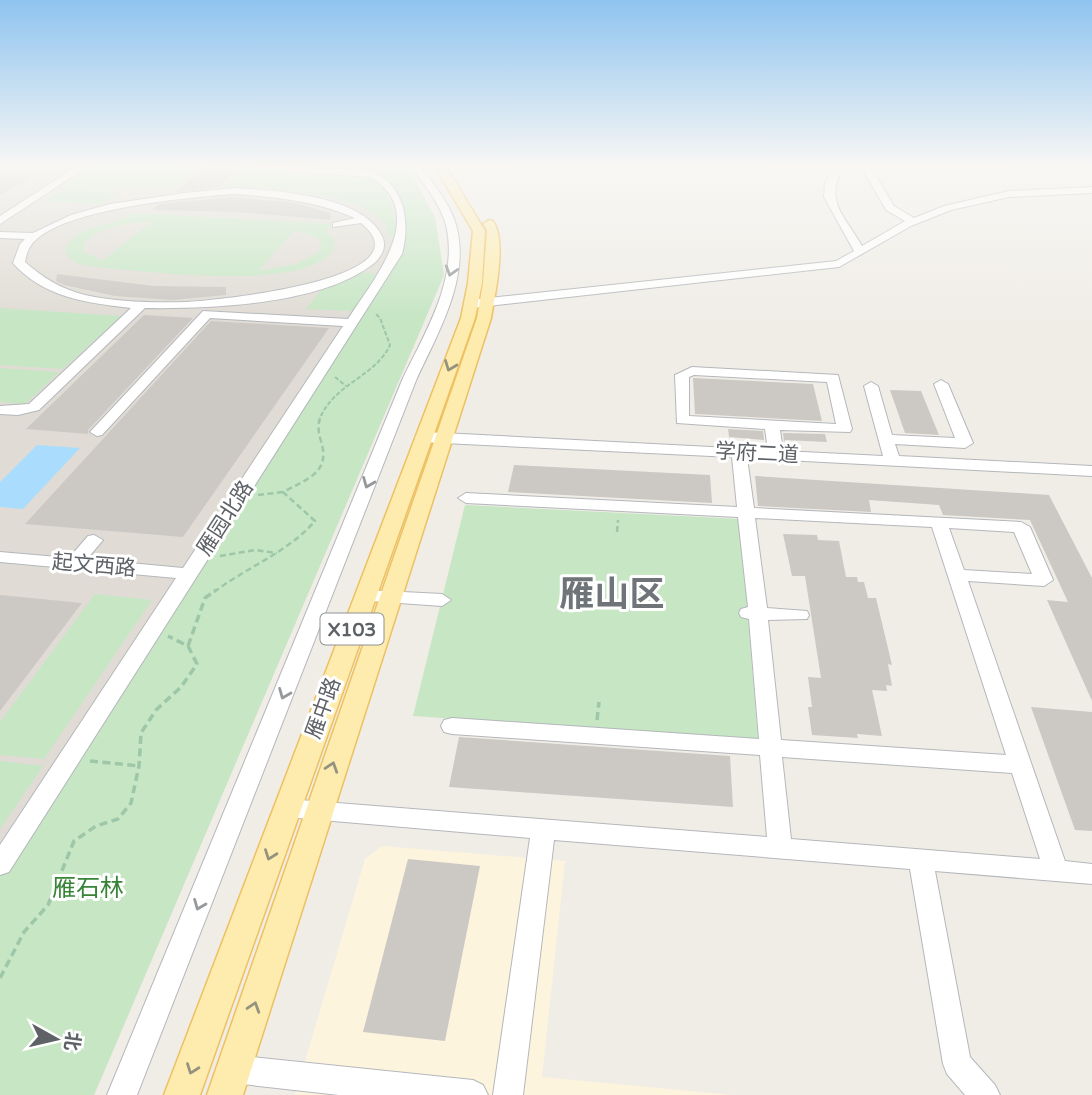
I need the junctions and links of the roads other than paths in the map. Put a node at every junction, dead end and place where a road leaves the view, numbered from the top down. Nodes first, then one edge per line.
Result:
1 (80, 216) edge
2 (355, 216) edge
3 (399, 216) edge
4 (446, 216) edge
5 (470, 216) edge
6 (484, 216) edge
7 (840, 216) edge
8 (904, 216) edge
9 (928, 216) edge
10 (362, 220) junction
11 (914, 222) junction
12 (337, 225) dead end
13 (0, 235) edge
14 (33, 236) junction
15 (860, 251) junction
16 (377, 253) junction
17 (396, 254) junction
18 (321, 285) junction
19 (276, 296) junction
20 (479, 303) junction
21 (142, 305) junction
22 (260, 317) junction
23 (293, 319) junction
24 (352, 323) junction
25 (941, 384) dead end
26 (871, 386) dead end
27 (0, 410) edge
28 (772, 425) junction
29 (97, 432) dead end
30 (433, 437) junction
31 (886, 439) junction
32 (739, 452) junction
33 (776, 454) junction
34 (892, 460) junction
35 (1092, 471) edge
36 (466, 498) dead end
37 (746, 514) junction
38 (939, 523) junction
39 (94, 540) dead end
40 (1, 558) edge
41 (74, 564) junction
42 (189, 574) junction
43 (957, 575) junction
44 (364, 596) junction
45 (389, 597) junction
46 (442, 600) dead end
47 (753, 613) junction
48 (800, 615) dead end
49 (452, 726) dead end
50 (770, 748) junction
51 (1021, 765) junction
52 (287, 808) junction
53 (317, 811) junction
54 (544, 829) junction
55 (780, 849) junction
56 (921, 861) junction
57 (0, 865) edge
58 (1056, 871) junction
59 (1092, 874) edge
60 (229, 1082) edge
61 (325, 1087) edge
62 (122, 1095) edge
63 (182, 1095) edge
64 (473, 1095) edge
65 (508, 1095) edge
66 (985, 1095) edge

1 - 14 street
2 - 10 street
3 - 17 street, 雁园北路
4 -> 62 street
5 - 20 main road, 雁中路 / X103
6 - 20 main road, 雁中路 / X103
7 - 15 street
8 - 11 street
9 - 11 street
10 - 12 street
10 - 16 street
11 - 15 street
13 - 14 street
14 - 21 street
15 - 20 street
16 - 17 street
16 - 18 street
17 - 24 street, 雁园北路
18 - 19 street
18 - 23 street
19 - 21 street
19 - 22 street
20 - 30 main road, 雁中路 / X103
21 - 27 street
22 - 23 street
22 - 29 street
23 - 24 street
24 - 42 street, 雁园北路
25 - 31 street
26 - 31 street
28 - 28 street
28 - 33 street
30 - 32 street, 学府二道
30 - 44 main road, 雁中路 / X103
30 - 45 main road, 雁中路 / X103
31 - 34 street
32 - 33 street, 学府二道
32 - 37 street
33 - 34 street, 学府二道
34 - 35 street, 学府二道
36 - 37 street
37 - 38 street
37 - 47 street
38 - 43 street
38 - 43 street
39 - 41 street
40 - 41 street, 起文西路
41 - 42 street, 起文西路
42 - 57 street, 雁园北路
43 - 51 street
44 - 45 street
44 - 52 main road, 雁中路 / X103
45 - 46 street
53 -> 45 main road, 雁中路 / X103
47 - 48 street
47 - 50 street
49 - 50 street
50 - 51 street
50 - 55 street
51 - 58 street
52 - 53 street
52 -> 63 main road, 雁中路 / X103
53 - 54 street
60 -> 53 main road, 雁中路 / X103
54 - 55 street
54 - 65 street
55 - 56 street
56 - 58 street
56 - 66 street
58 - 59 street
60 - 61 street
61 - 64 street

